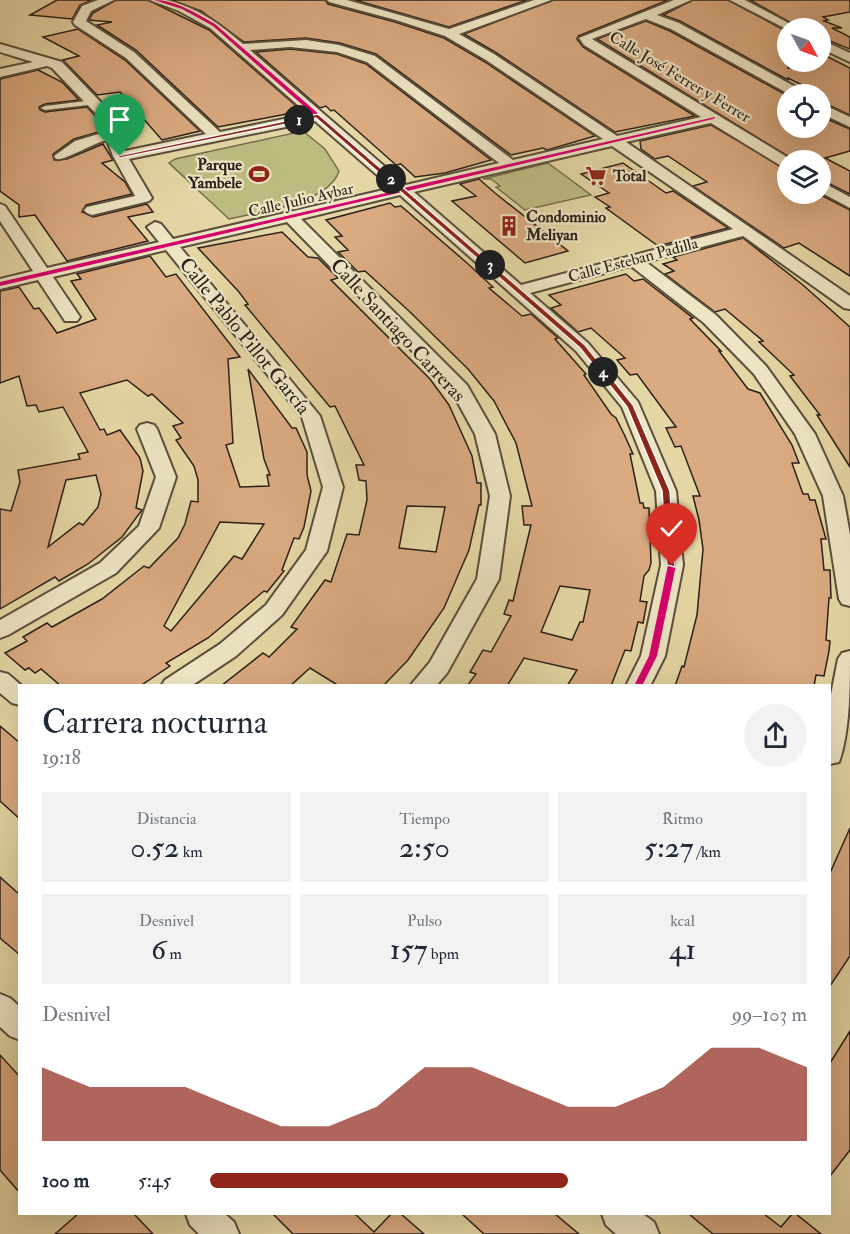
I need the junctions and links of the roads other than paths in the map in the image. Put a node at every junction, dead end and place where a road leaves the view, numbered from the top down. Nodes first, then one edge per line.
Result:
1 (108, 0) edge
2 (156, 0) edge
3 (333, 0) edge
4 (545, 0) edge
5 (686, 0) edge
6 (736, 0) edge
7 (504, 3) dead end
8 (521, 8) junction
9 (647, 15) junction
10 (777, 20) edge
11 (449, 33) junction
12 (0, 48) edge
13 (240, 48) junction
14 (831, 48) edge
15 (850, 58) edge
16 (47, 62) junction
17 (0, 74) edge
18 (780, 84) edge
19 (94, 102) junction
20 (45, 108) dead end
21 (831, 113) edge
22 (318, 116) junction
23 (713, 118) junction
24 (850, 123) edge
25 (114, 134) junction
26 (216, 136) junction
27 (615, 141) junction
28 (61, 156) dead end
29 (120, 156) junction
30 (777, 157) edge
31 (510, 165) junction
32 (403, 190) junction
33 (831, 192) edge
34 (850, 203) edge
35 (0, 209) edge
36 (92, 210) dead end
37 (290, 216) junction
38 (155, 226) dead end
39 (746, 230) junction
40 (170, 244) junction
41 (633, 260) junction
42 (42, 274) junction
43 (0, 284) edge
44 (519, 291) junction
45 (850, 304) edge
46 (70, 316) dead end
47 (147, 429) dead end
48 (842, 496) edge
49 (850, 599) edge
50 (0, 630) edge
51 (850, 659) edge
52 (0, 680) edge
53 (176, 684) edge
54 (424, 684) edge
55 (639, 684) edge
56 (18, 695) edge
57 (831, 750) edge
58 (0, 1007) edge
59 (18, 1025) edge
60 (203, 1215) edge
61 (619, 1215) edge
62 (222, 1234) edge
63 (642, 1234) edge

1 - 26 street
2 - 13 street
3 - 11 street
4 - 8 street
5 - 9 street
6 - 10 street
7 - 8 street
8 - 11 street
9 - 18 street
9 - 23 street, Calle José Ferrer y Ferrer
11 - 27 street
12 - 16 street
13 - 22 street
13 - 31 street
14 - 15 street
16 - 17 street
16 - 19 street
19 - 20 lane
19 - 25 street
21 - 24 street
22 - 26 street
22 - 32 street
23 - 27 street, Calle Julio Aybar
23 - 30 street, Calle José Ferrer y Ferrer
25 - 28 street
25 - 29 street
26 - 29 street
27 - 31 street, Calle Julio Aybar
27 - 39 street
29 - 36 street
31 - 32 street, Calle Julio Aybar
32 - 37 street, Calle Julio Aybar
32 - 44 street
33 - 34 street
35 - 42 street
37 - 40 street, Calle Julio Aybar
37 - 54 street, Calle Santiago Carreras
38 - 40 street, Calle Pablo Pillot García
39 - 41 street, Calle Esteban Padilla
39 - 45 street
40 - 42 street, Calle Julio Aybar
40 - 53 street, Calle Pablo Pillot García
41 - 44 street, Calle Esteban Padilla
41 - 48 street
42 - 43 street, Calle Julio Aybar
42 - 46 street
44 - 55 street
47 - 50 street
48 - 49 street
51 - 57 street
52 - 56 street
58 - 59 street
60 - 62 street
61 - 63 street

